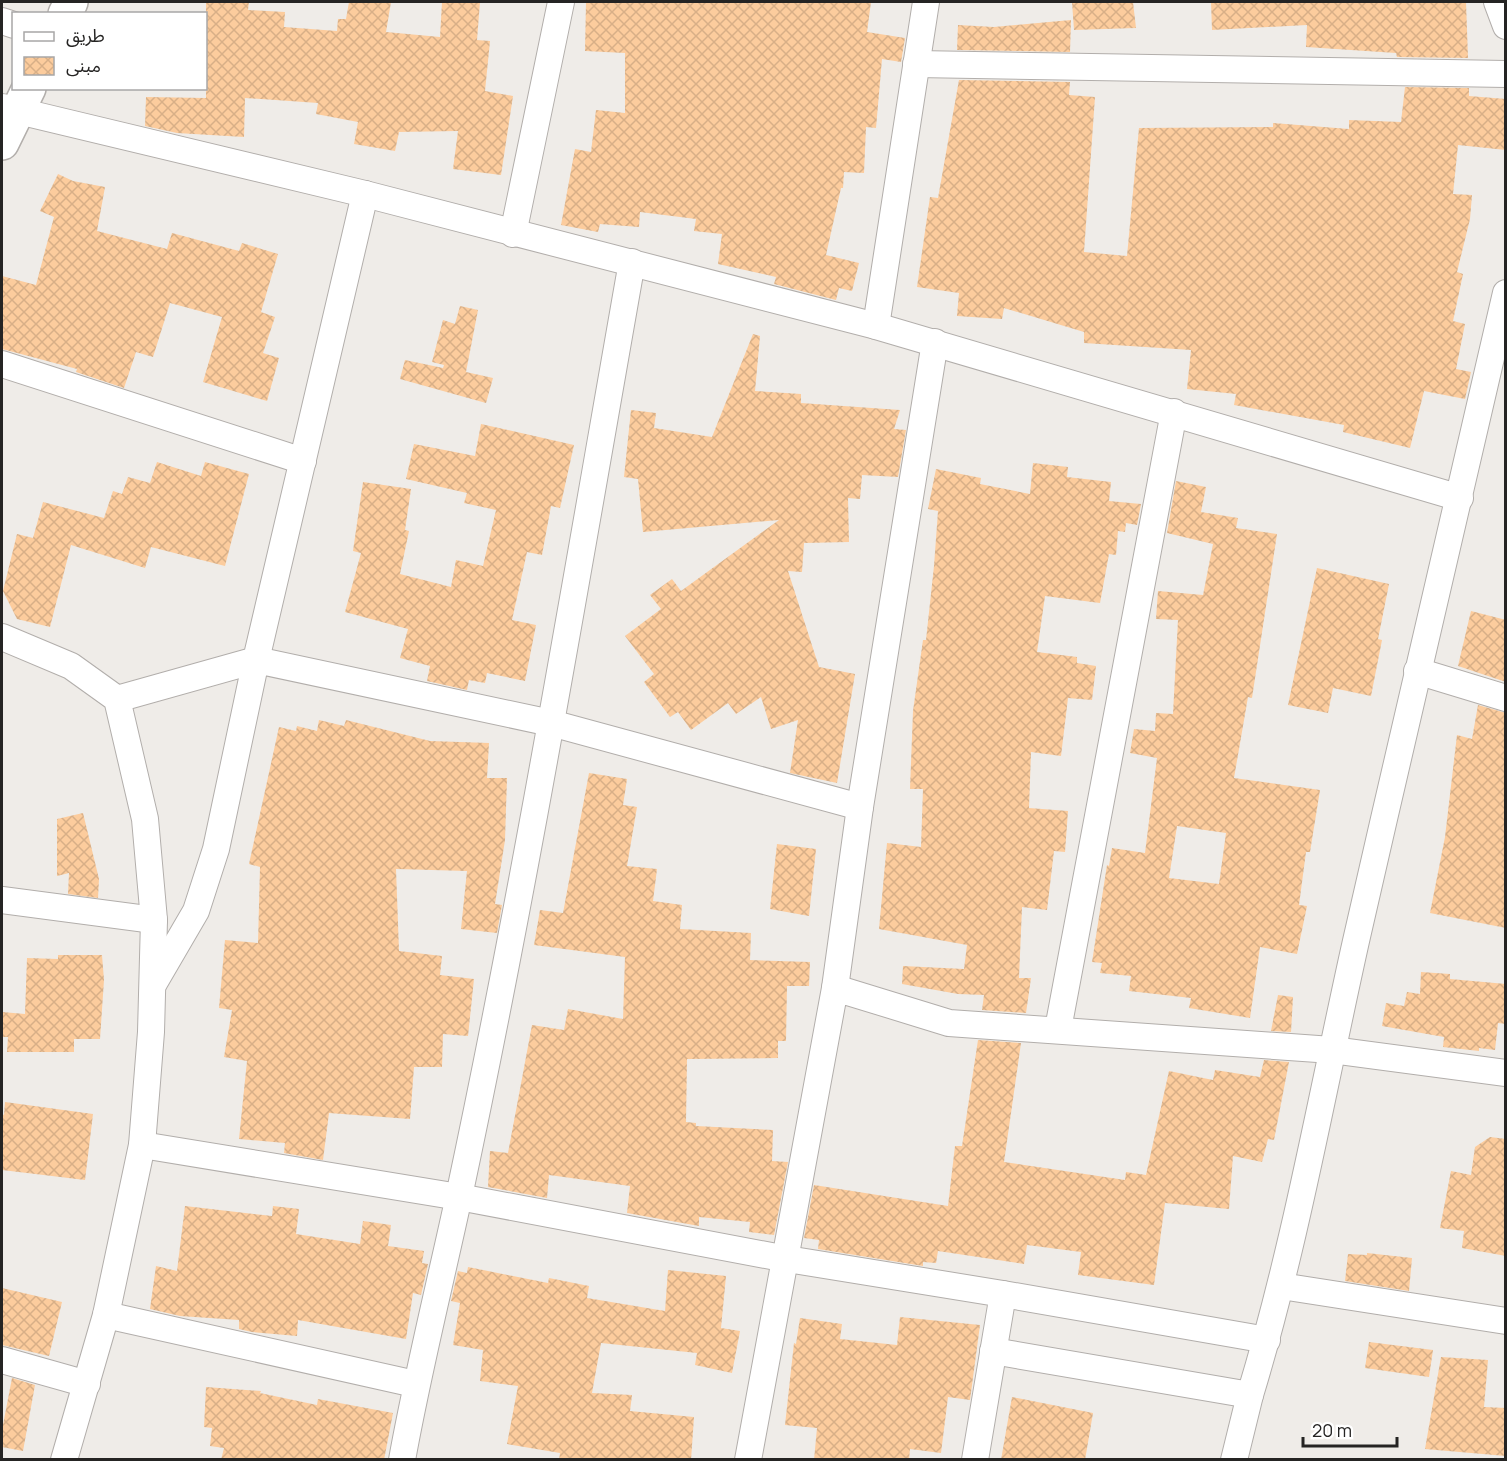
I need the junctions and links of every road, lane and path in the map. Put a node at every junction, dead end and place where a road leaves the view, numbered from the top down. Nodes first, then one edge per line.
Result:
1 (561, 2) edge
2 (926, 2) edge
3 (1497, 2) edge
4 (1506, 26) edge
5 (916, 64) junction
6 (1506, 74) edge
7 (16, 101) edge
8 (2, 143) edge
9 (365, 194) junction
10 (513, 234) junction
11 (632, 262) junction
12 (1506, 293) edge
13 (876, 326) junction
14 (935, 342) junction
15 (2, 364) edge
16 (1174, 412) junction
17 (303, 461) junction
18 (1460, 498) junction
19 (2, 637) edge
20 (256, 660) junction
21 (1417, 671) junction
22 (1506, 698) edge
23 (117, 699) junction
24 (551, 723) junction
25 (860, 807) junction
26 (2, 900) edge
27 (154, 920) junction
28 (154, 983) junction
29 (835, 988) junction
30 (1058, 1029) junction
31 (1332, 1050) junction
32 (1506, 1073) edge
33 (142, 1145) junction
34 (459, 1197) junction
35 (787, 1259) junction
36 (1281, 1286) junction
37 (1003, 1294) junction
38 (106, 1315) junction
39 (1506, 1321) edge
40 (1267, 1340) junction
41 (993, 1351) junction
42 (2, 1360) edge
43 (87, 1384) junction
44 (415, 1384) junction
45 (1250, 1395) junction
46 (64, 1460) edge
47 (402, 1460) edge
48 (748, 1460) edge
49 (975, 1460) edge
50 (1234, 1460) edge

1 - 10 street
2 - 5 street
3 - 4 street
5 - 6 street
5 - 13 street
7 - 8 street
7 - 9 street
9 - 10 street
9 - 17 street
10 - 11 street
11 - 13 street
11 - 24 street
12 - 18 street
13 - 14 street
14 - 16 street
14 - 25 street
15 - 17 street
16 - 18 street
16 - 30 street
17 - 20 street
18 - 21 street
19 - 23 street
20 - 23 street
20 - 24 street
20 - 28 street
21 - 22 street
21 - 31 street
23 - 27 street
24 - 25 street
24 - 34 street
25 - 29 street
26 - 27 street
27 - 28 street
28 - 33 street
29 - 30 street
29 - 35 street
30 - 31 street
31 - 32 street
31 - 36 street
33 - 34 street
33 - 38 street
34 - 35 street
34 - 44 street
35 - 37 street
35 - 48 street
36 - 39 street
36 - 40 street
37 - 40 street
37 - 41 street
38 - 43 street
38 - 44 street
40 - 45 street
41 - 45 street
41 - 49 street
42 - 43 street
43 - 46 street
44 - 47 street
45 - 50 street

